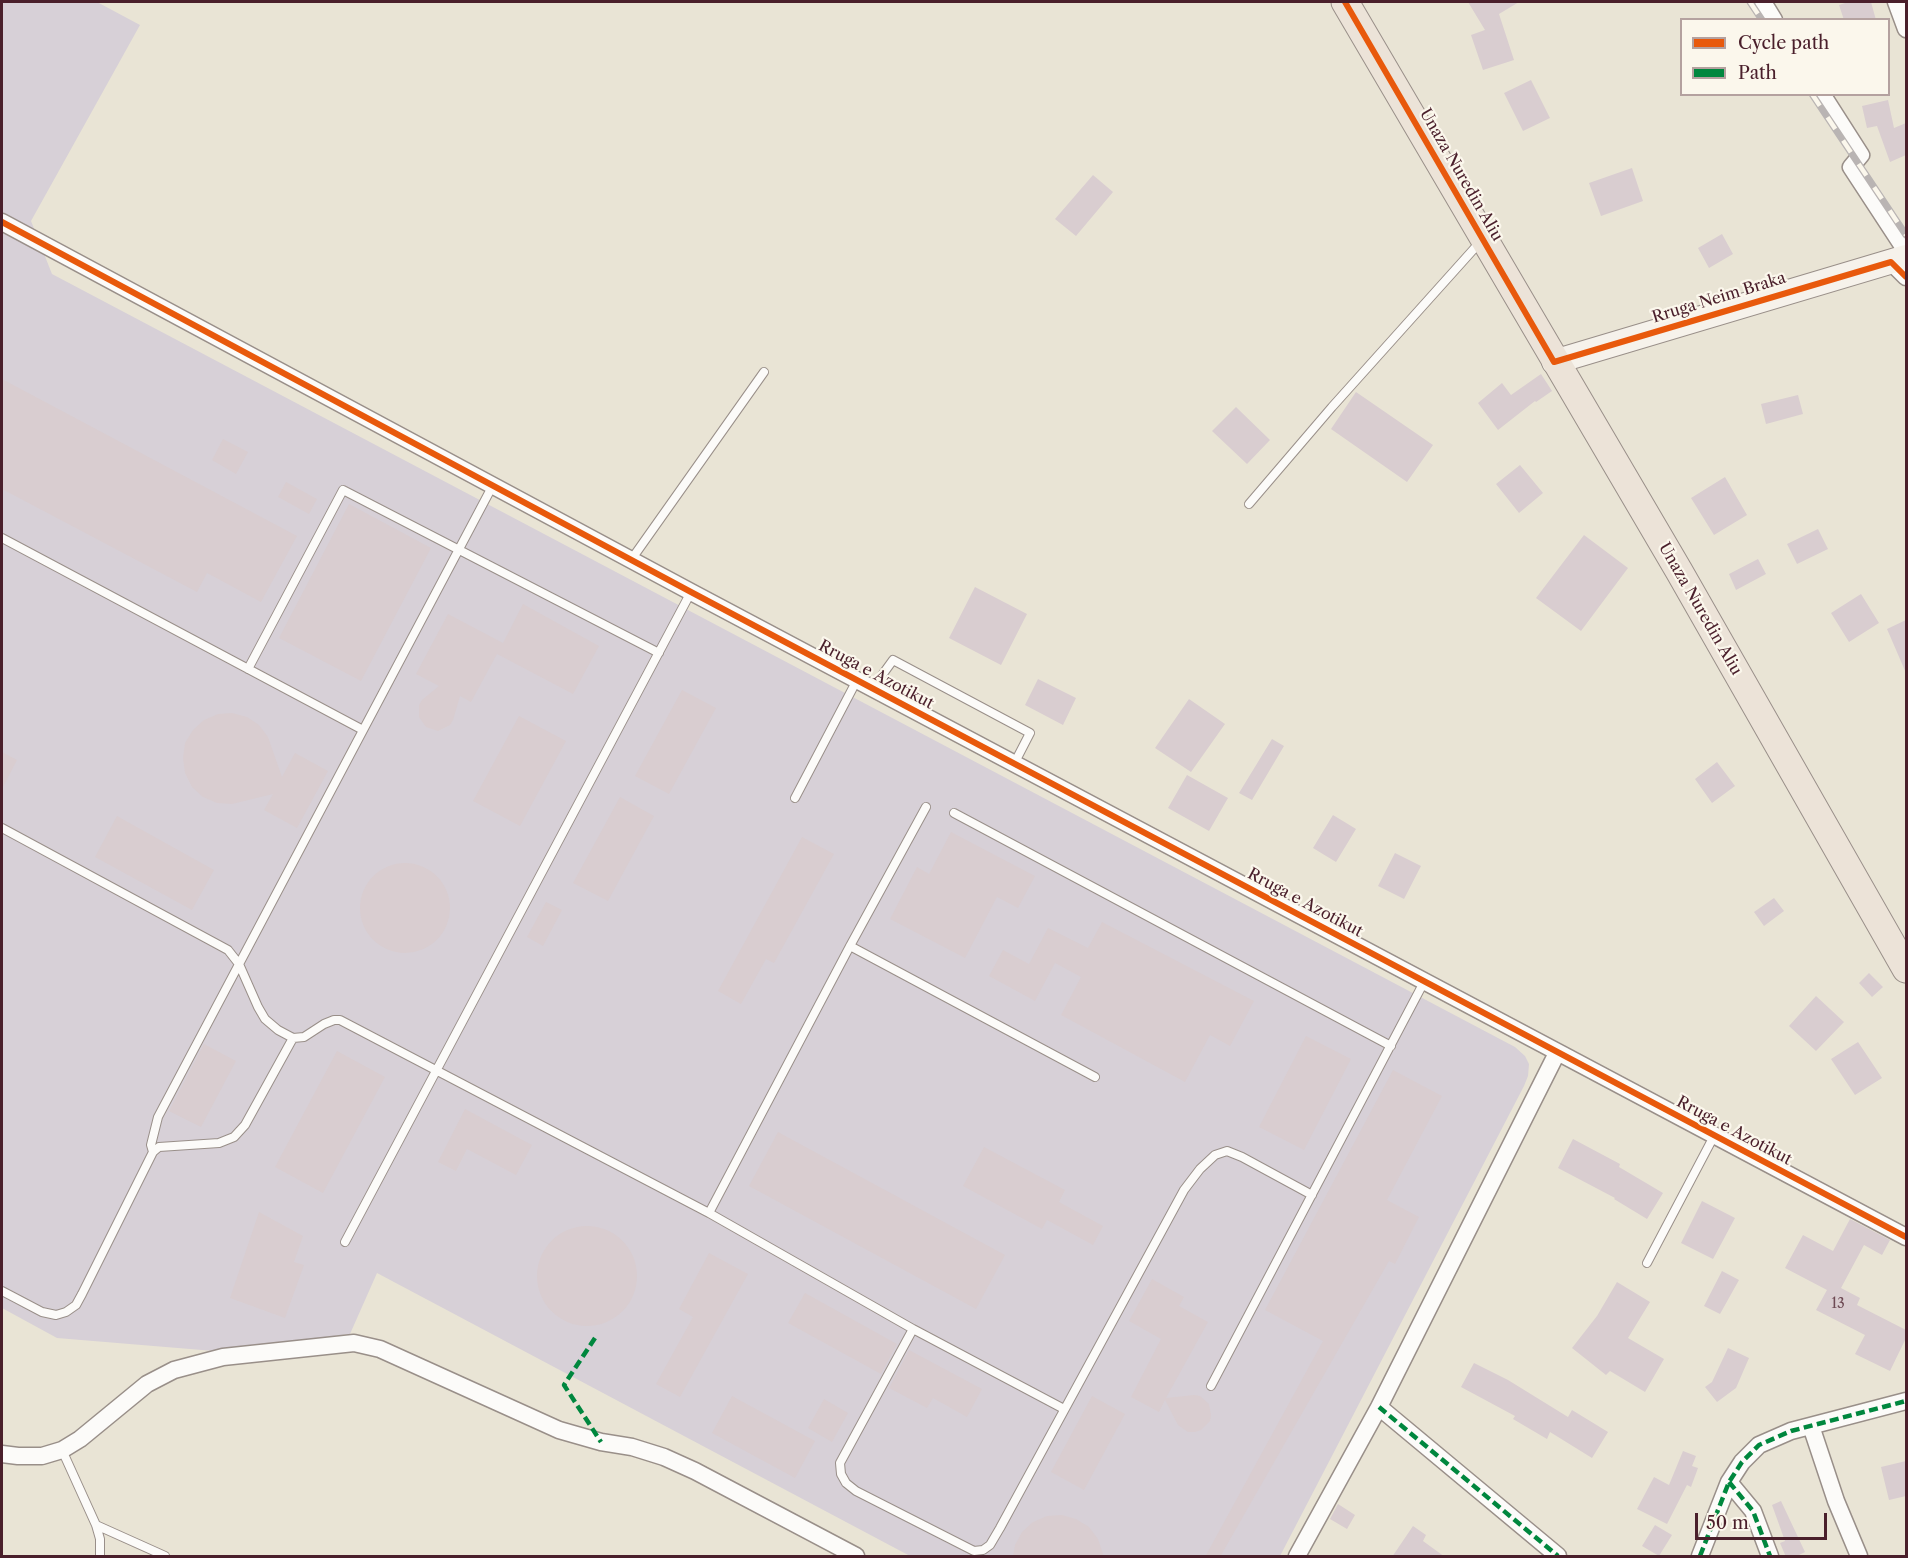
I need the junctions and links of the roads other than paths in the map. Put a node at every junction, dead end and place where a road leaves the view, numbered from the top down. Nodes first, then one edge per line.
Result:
1 (1345, 2) edge
2 (1763, 2) edge
3 (1896, 2) edge
4 (1773, 18) edge
5 (1906, 29) edge
6 (1823, 96) edge
7 (2, 222) edge
8 (1483, 239) junction
9 (1903, 262) edge
10 (1554, 362) junction
11 (764, 372) dead end
12 (493, 485) junction
13 (1249, 504) dead end
14 (2, 538) edge
15 (459, 549) junction
16 (632, 560) junction
17 (691, 592) junction
18 (659, 652) junction
19 (248, 669) junction
20 (857, 680) junction
21 (872, 688) junction
22 (363, 730) junction
23 (1014, 764) junction
24 (795, 798) dead end
25 (926, 807) dead end
26 (954, 813) dead end
27 (2, 828) edge
28 (850, 946) junction
29 (239, 964) junction
30 (1906, 969) edge
31 (1424, 982) junction
32 (293, 1038) junction
33 (1391, 1046) junction
34 (1557, 1053) junction
35 (436, 1071) junction
36 (1095, 1077) dead end
37 (1714, 1136) junction
38 (153, 1152) junction
39 (1312, 1195) junction
40 (709, 1213) junction
41 (1906, 1237) edge
42 (345, 1242) dead end
43 (1647, 1263) dead end
44 (2, 1291) edge
45 (913, 1329) junction
46 (1211, 1386) dead end
47 (1906, 1401) edge
48 (1379, 1407) junction
49 (1064, 1409) junction
50 (1811, 1426) junction
51 (62, 1450) junction
52 (2, 1454) edge
53 (1729, 1482) junction
54 (96, 1525) junction
55 (100, 1557) edge
56 (165, 1557) edge
57 (856, 1557) edge
58 (1297, 1557) edge
59 (1558, 1557) edge
60 (1700, 1557) edge
61 (1770, 1557) edge
62 (1859, 1557) edge

1 - 8 main road, Unaza Nuredin Aliu
2 - 4 street
3 - 5 street
6 - 9 street
7 - 12 street, Rruga e Azotikut
8 - 10 main road, Unaza Nuredin Aliu
8 - 13 lane
9 - 10 street, Rruga Neim Braka
10 - 30 main road, Unaza Nuredin Aliu
11 - 16 lane
12 - 15 lane
12 - 16 street, Rruga e Azotikut
14 - 19 lane
15 - 18 lane
15 - 19 lane
15 - 22 lane
16 - 17 street, Rruga e Azotikut
17 - 18 lane
17 - 20 street, Rruga e Azotikut
18 - 35 lane
19 - 22 lane
20 - 21 street, Rruga e Azotikut
20 - 24 lane
21 - 23 street, Rruga e Azotikut
21 - 23 lane
22 - 29 lane
23 - 31 street, Rruga e Azotikut
25 - 28 lane
26 - 33 lane
27 - 29 lane
28 - 36 lane
28 - 40 lane
29 - 32 lane
29 - 38 lane
31 - 33 lane
31 - 34 street, Rruga e Azotikut
32 - 35 lane
32 - 38 lane
33 - 39 lane
34 - 37 street, Rruga e Azotikut
34 - 48 street
35 - 40 lane
35 - 42 lane
37 - 41 street, Rruga e Azotikut
37 - 43 lane
38 - 44 lane
39 - 46 lane
39 - 49 lane
40 - 45 lane
45 - 49 lane
45 - 49 lane
47 - 50 street
48 - 58 street
48 - 59 street
50 - 53 street
50 - 62 street
51 - 52 street
51 - 54 lane
51 - 57 street
53 - 60 street
53 - 61 street
54 - 55 lane
54 - 56 lane

